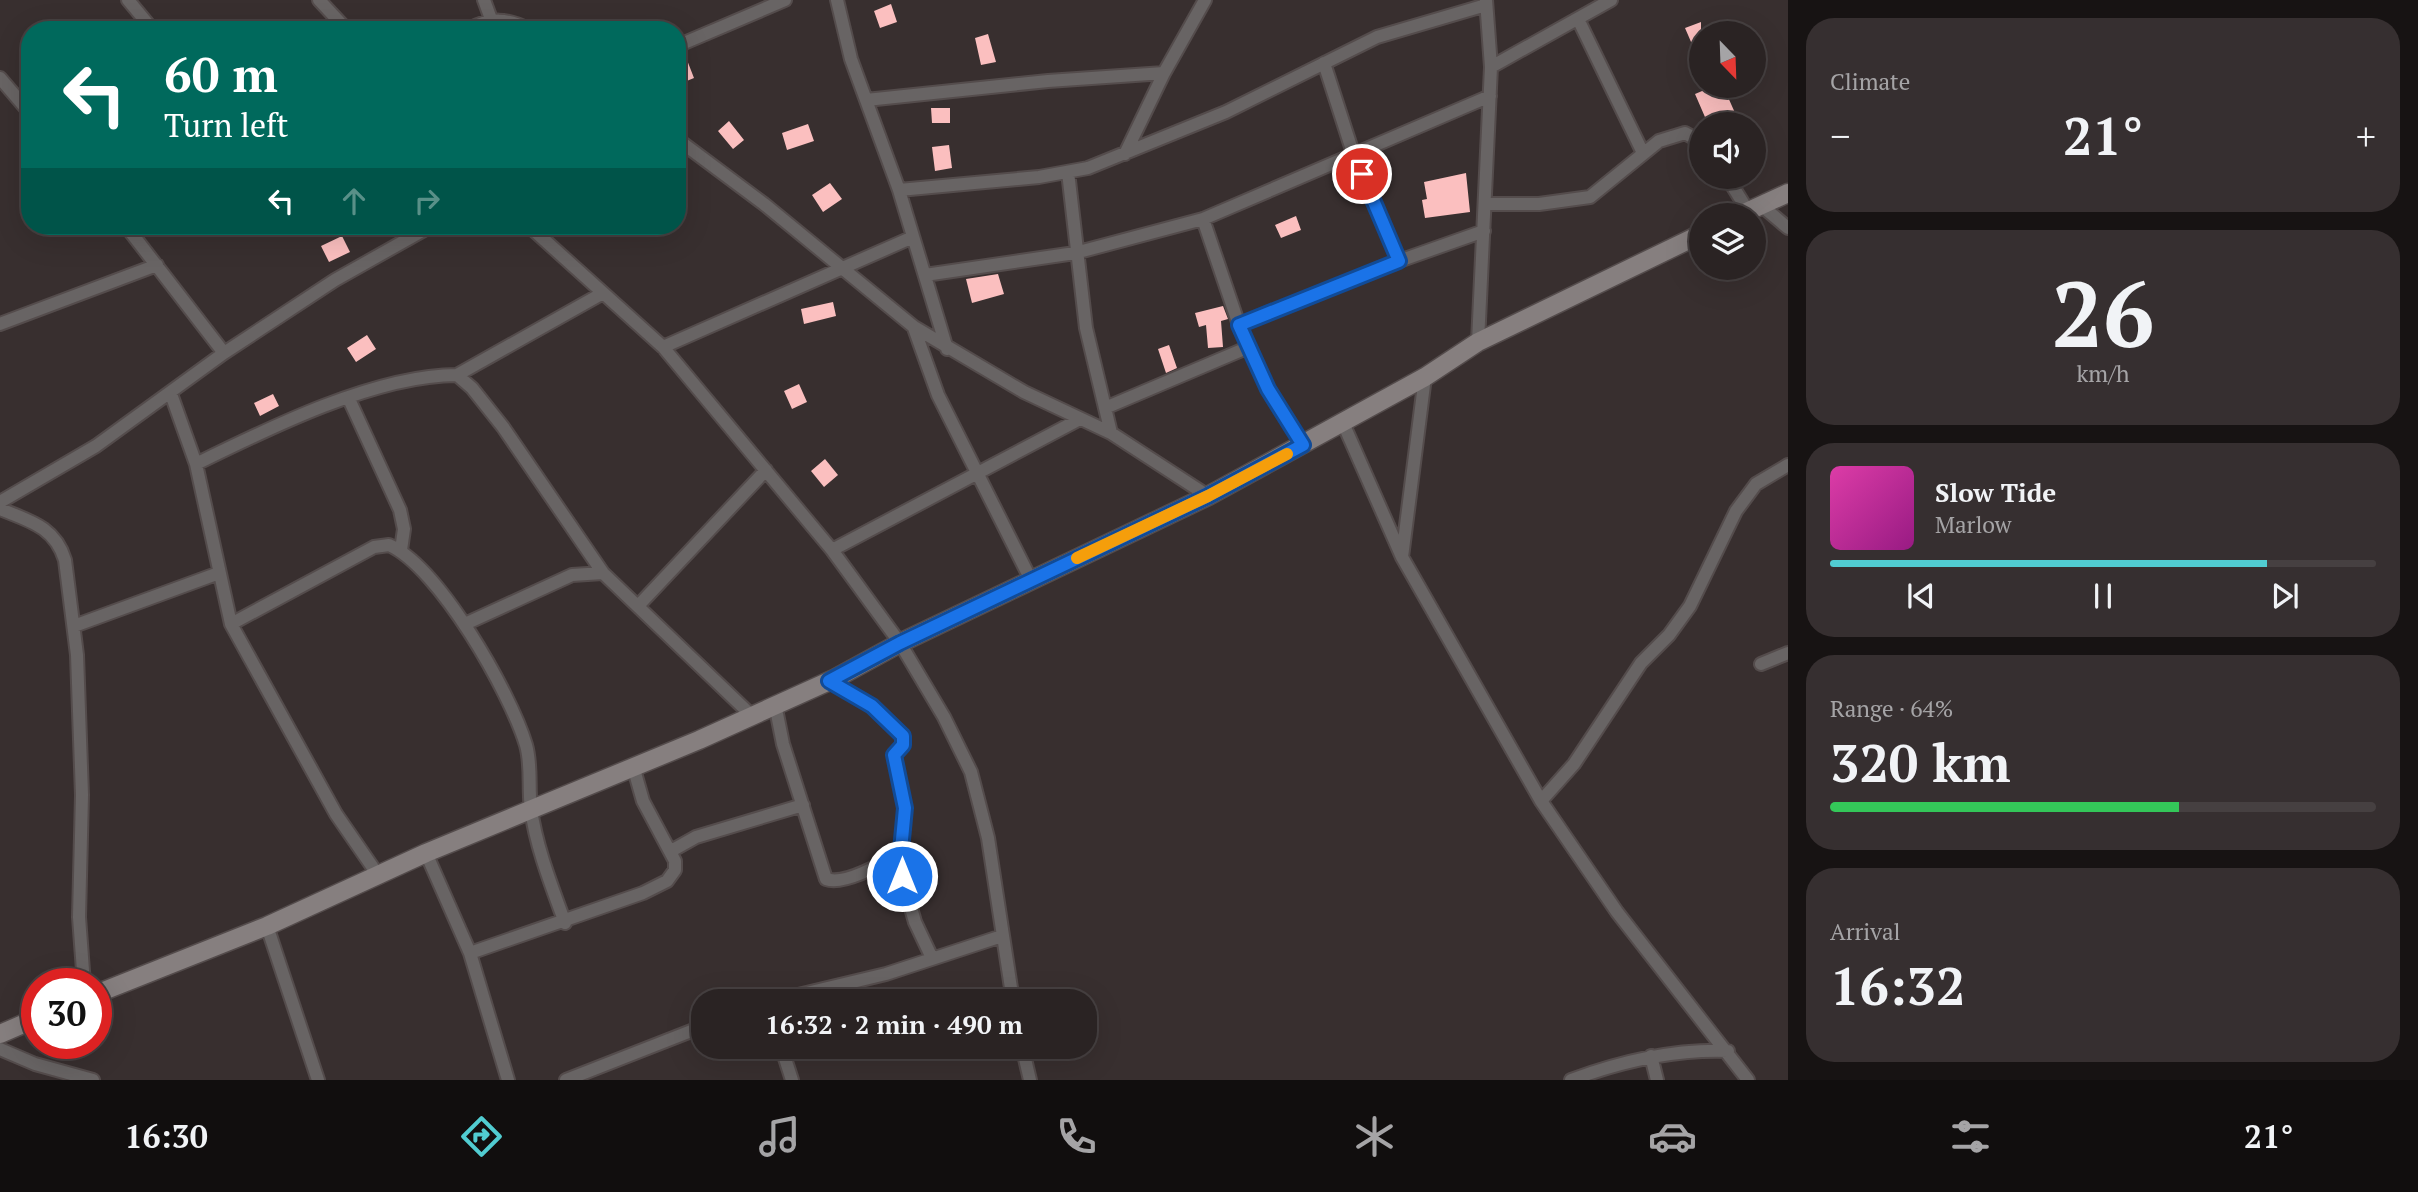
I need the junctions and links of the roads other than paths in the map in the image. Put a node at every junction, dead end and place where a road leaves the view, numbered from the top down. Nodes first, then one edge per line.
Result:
1 (128, 0) edge
2 (319, 0) edge
3 (484, 0) edge
4 (785, 0) edge
5 (837, 0) edge
6 (1205, 0) edge
7 (1611, 0) edge
8 (1486, 3) edge
9 (491, 19) junction
10 (1578, 19) junction
11 (146, 21) edge
12 (339, 21) edge
13 (487, 21) edge
14 (511, 21) edge
15 (686, 42) edge
16 (1324, 63) junction
17 (1491, 67) junction
18 (1164, 73) junction
19 (0, 78) edge
20 (1490, 96) junction
21 (866, 100) junction
22 (21, 102) edge
23 (1689, 135) edge
24 (686, 146) edge
25 (1353, 153) junction
26 (1643, 153) junction
27 (1125, 154) junction
28 (1068, 172) junction
29 (900, 190) junction
30 (1788, 193) edge
31 (1766, 203) edge
32 (1487, 204) junction
33 (1766, 218) edge
34 (1203, 219) junction
35 (1788, 228) edge
36 (1484, 231) junction
37 (133, 235) edge
38 (415, 235) edge
39 (539, 235) edge
40 (913, 237) junction
41 (1689, 240) edge
42 (1075, 253) junction
43 (1399, 261) junction
44 (157, 265) junction
45 (841, 267) junction
46 (925, 275) junction
47 (603, 293) junction
48 (0, 324) edge
49 (1239, 325) junction
50 (914, 327) junction
51 (1478, 342) junction
52 (663, 347) junction
53 (1249, 347) junction
54 (947, 349) junction
55 (224, 353) junction
56 (457, 375) junction
57 (1424, 377) junction
58 (171, 394) junction
59 (349, 399) junction
60 (1105, 408) junction
61 (1080, 419) junction
62 (1343, 423) junction
63 (1111, 433) junction
64 (1303, 445) junction
65 (196, 464) junction
66 (1788, 466) edge
67 (766, 470) junction
68 (976, 472) junction
69 (1208, 496) junction
70 (0, 502) edge
71 (0, 509) edge
72 (401, 550) junction
73 (832, 550) junction
74 (1402, 557) junction
75 (219, 573) junction
76 (603, 573) junction
77 (1031, 580) junction
78 (638, 606) junction
79 (231, 624) junction
80 (465, 624) junction
81 (74, 626) junction
82 (900, 643) junction
83 (1788, 653) edge
84 (1761, 664) dead end
85 (829, 681) junction
86 (775, 704) junction
87 (750, 714) junction
88 (633, 766) junction
89 (1541, 801) junction
90 (803, 805) junction
91 (531, 810) junction
92 (671, 851) junction
93 (901, 852) junction
94 (426, 853) junction
95 (378, 875) junction
96 (565, 923) junction
97 (267, 926) junction
98 (1002, 936) junction
99 (470, 953) junction
100 (932, 958) junction
101 (83, 968) edge
102 (112, 987) edge
103 (823, 989) edge
104 (1011, 989) edge
105 (21, 1025) edge
106 (691, 1031) edge
107 (0, 1034) edge
108 (0, 1049) edge
109 (1728, 1051) junction
110 (1651, 1056) junction
111 (785, 1059) edge
112 (1025, 1059) edge
113 (93, 1080) edge
114 (318, 1080) edge
115 (508, 1080) edge
116 (566, 1080) edge
117 (792, 1080) edge
118 (1030, 1080) edge
119 (1571, 1080) edge
120 (1657, 1080) edge
121 (1748, 1080) edge

1 - 11 street
2 - 12 street
3 - 9 street
4 - 15 street
5 - 21 street
6 - 18 street
7 - 10 street
8 - 16 street
8 - 17 street
9 - 13 street
9 - 14 street
10 - 17 street
10 - 26 street
16 - 25 street
16 - 27 street
17 - 20 street
18 - 21 street
18 - 27 street
19 - 22 street
20 - 25 street
20 - 32 street
21 - 29 street
23 - 26 street
24 - 45 street
25 - 34 street
25 - 43 street
26 - 32 street
27 - 28 street
28 - 29 street
28 - 42 street
29 - 40 street
30 - 31 street
32 - 36 street
33 - 35 street
34 - 42 street
34 - 49 street
36 - 43 street
36 - 51 street
37 - 44 street
38 - 55 street
39 - 47 street
40 - 45 street
40 - 46 street
41 - 51 street
42 - 46 street
42 - 60 street
43 - 49 street
44 - 48 street
44 - 55 street
45 - 50 street
45 - 52 street
46 - 54 street
47 - 52 street
47 - 56 street
49 - 53 street
50 - 54 street
50 - 68 street
51 - 57 street
52 - 67 street
53 - 60 street
53 - 64 street
54 - 61 street
55 - 58 street
56 - 59 street
56 - 76 street
57 - 62 street
57 - 74 street
58 - 65 street
58 - 70 street
59 - 65 street
59 - 72 street
60 - 63 street
61 - 63 street
61 - 68 street
62 - 64 street
62 - 74 street
63 - 69 street
64 - 69 street
65 - 75 street
66 - 89 street
67 - 73 street
67 - 78 street
68 - 73 street
68 - 77 street
69 - 77 street
71 - 81 street
72 - 79 street
72 - 80 street
73 - 82 street
74 - 89 street
75 - 79 street
75 - 81 street
76 - 78 street
76 - 80 street
77 - 82 street
78 - 87 street
79 - 95 street
80 - 91 street
81 - 101 street
82 - 85 street
82 - 98 street
83 - 84 street
85 - 86 street
85 - 93 street
86 - 87 street
86 - 90 street
87 - 88 street
88 - 91 street
88 - 92 street
89 - 109 street
90 - 92 street
90 - 93 street
91 - 94 street
91 - 96 street
92 - 96 street
93 - 100 street
94 - 95 street
94 - 99 street
95 - 97 street
96 - 99 street
97 - 102 street
97 - 114 street
98 - 100 street
98 - 104 street
99 - 115 street
100 - 103 street
105 - 107 street
106 - 116 street
108 - 113 street
109 - 110 street
109 - 121 street
110 - 119 street
110 - 120 street
111 - 117 street
112 - 118 street

